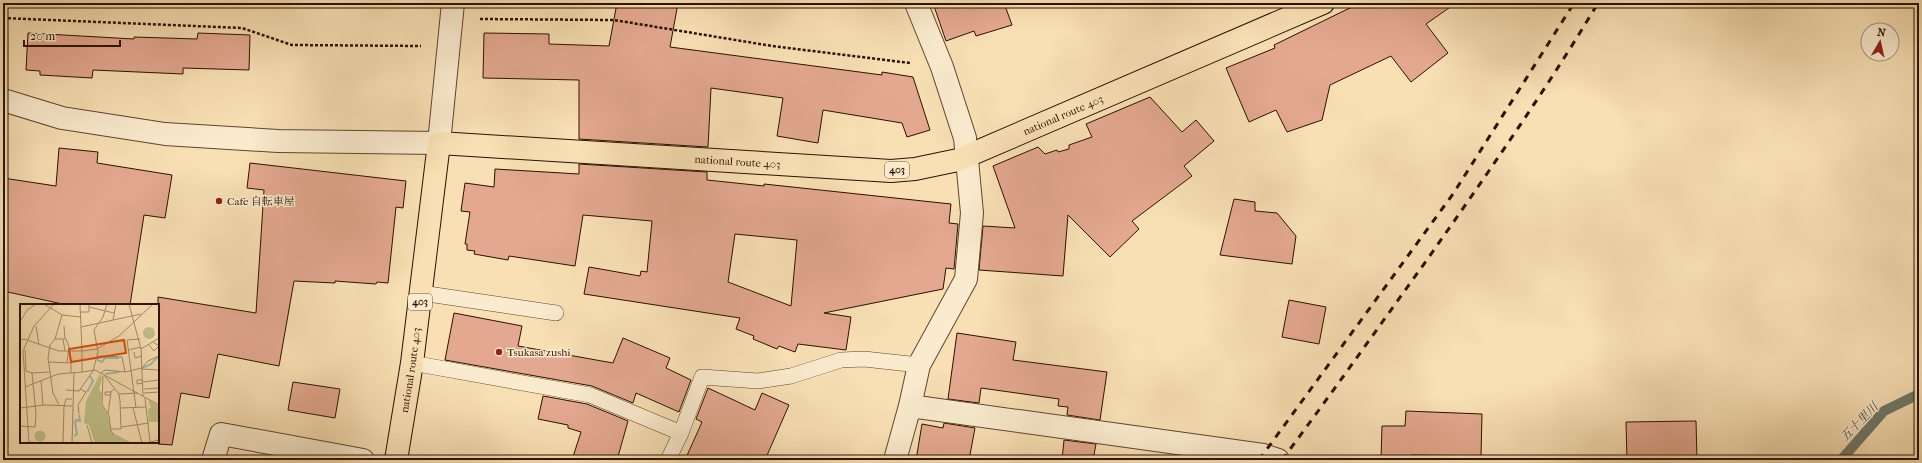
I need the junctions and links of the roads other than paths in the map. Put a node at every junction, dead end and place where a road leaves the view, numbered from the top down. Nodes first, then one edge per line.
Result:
1 (915, 3) edge
2 (1323, 3) edge
3 (452, 11) edge
4 (3, 100) edge
5 (439, 143) junction
6 (967, 156) junction
7 (421, 293) junction
8 (556, 313) dead end
9 (412, 364) junction
10 (919, 365) junction
11 (910, 406) junction
12 (681, 433) junction
13 (213, 460) edge
14 (363, 460) edge
15 (396, 460) edge
16 (668, 460) edge
17 (895, 460) edge
18 (1278, 460) edge

1 - 6 street
2 - 6 highway, national route 403 / 403
3 - 5 street
4 - 5 street
5 - 6 highway, national route 403 / 403
5 - 7 highway, national route 403 / 403
6 - 10 street
7 - 8 lane
7 - 9 highway, national route 403 / 403
9 - 12 lane
9 - 15 highway, national route 403 / 403
10 - 11 street
10 - 12 lane
11 - 17 street
11 - 18 street
12 - 16 lane
13 - 14 street

